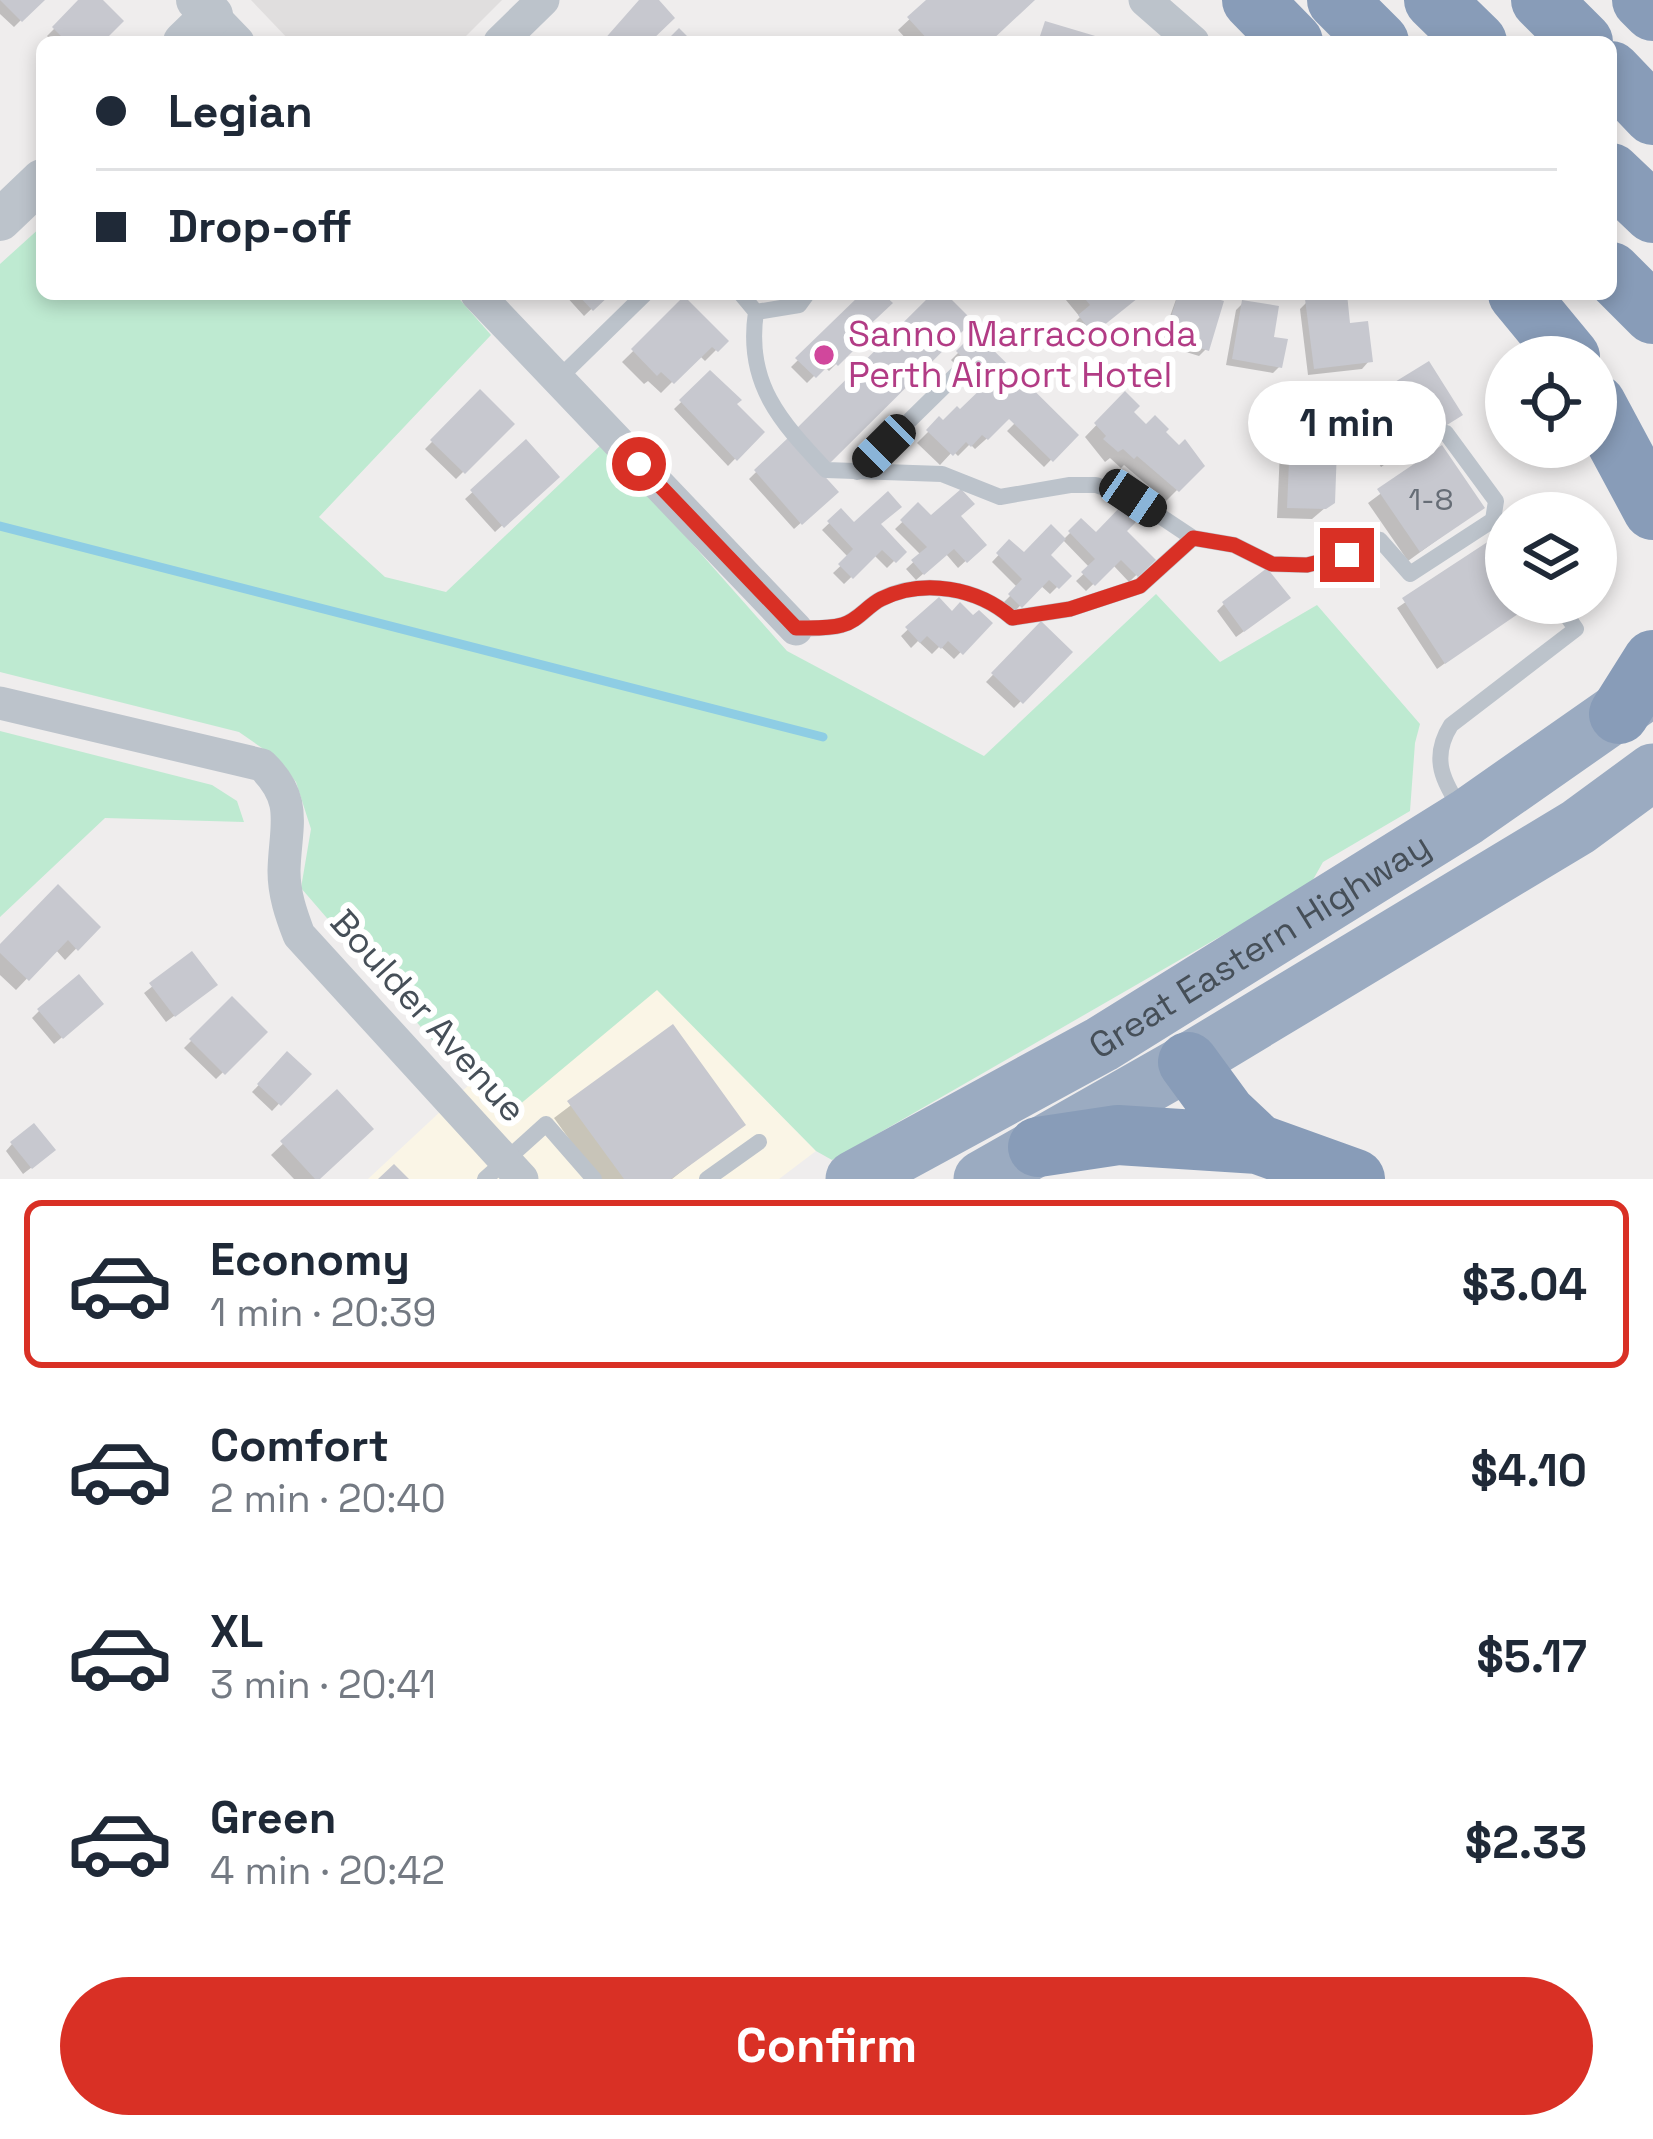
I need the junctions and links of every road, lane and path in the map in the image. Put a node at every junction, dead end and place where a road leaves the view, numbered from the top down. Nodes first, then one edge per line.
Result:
1 (543, 0) edge
2 (1145, 0) edge
3 (1252, 0) edge
4 (1337, 0) edge
5 (1434, 0) edge
6 (1541, 0) edge
7 (1642, 0) edge
8 (1653, 11) edge
9 (506, 36) edge
10 (1186, 36) edge
11 (1287, 36) edge
12 (1373, 36) edge
13 (1471, 36) edge
14 (1577, 36) edge
15 (1617, 77) edge
16 (1653, 115) edge
17 (1617, 178) edge
18 (36, 186) edge
19 (1653, 213) edge
20 (0, 220) edge
21 (1617, 278) edge
22 (483, 300) edge
23 (639, 300) edge
24 (746, 300) edge
25 (803, 300) edge
26 (1523, 300) edge
27 (756, 312) junction
28 (1653, 314) edge
29 (1553, 336) edge
30 (965, 366) dead end
31 (558, 379) junction
32 (1446, 433) dead end
33 (1617, 443) edge
34 (857, 472) junction
35 (1489, 492) edge
36 (1653, 510) edge
37 (1485, 525) edge
38 (1193, 538) junction
39 (1573, 624) edge
40 (796, 628) joint
41 (1653, 660) edge
42 (1636, 700) edge
43 (0, 703) edge
44 (1653, 772) edge
45 (1467, 817) junction
46 (1208, 978) junction
47 (1188, 1063) junction
48 (759, 1142) dead end
49 (1258, 1144) junction
50 (1038, 1147) junction
51 (504, 1172) edge
52 (595, 1179) edge
53 (707, 1179) edge
54 (854, 1179) edge
55 (982, 1179) edge
56 (1355, 1179) edge

1 - 9 street
2 - 10 street
3 - 11 highway
4 - 12 highway
5 - 13 highway
6 - 14 highway
7 - 8 highway
15 - 16 highway
17 - 19 highway
18 - 20 street
21 - 28 highway
22 - 31 street
23 - 31 lane
24 - 27 lane
25 - 27 lane
26 - 29 highway
27 - 34 lane
30 - 34 lane
31 - 40 street
32 - 35 lane
33 - 36 highway
34 - 38 lane
37 - 38 lane
38 - 40 lane
39 - 45 lane
41 - 42 highway
42 - 45 highway, Great Eastern Highway
43 - 51 street, Boulder Avenue
44 - 47 highway, Great Eastern Highway
45 - 46 highway, Great Eastern Highway
46 - 47 highway
46 - 54 highway, Great Eastern Highway
47 - 49 highway
47 - 50 highway, Great Eastern Highway
48 - 53 lane
49 - 50 highway
49 - 56 highway
50 - 55 highway, Great Eastern Highway
51 - 52 lane

